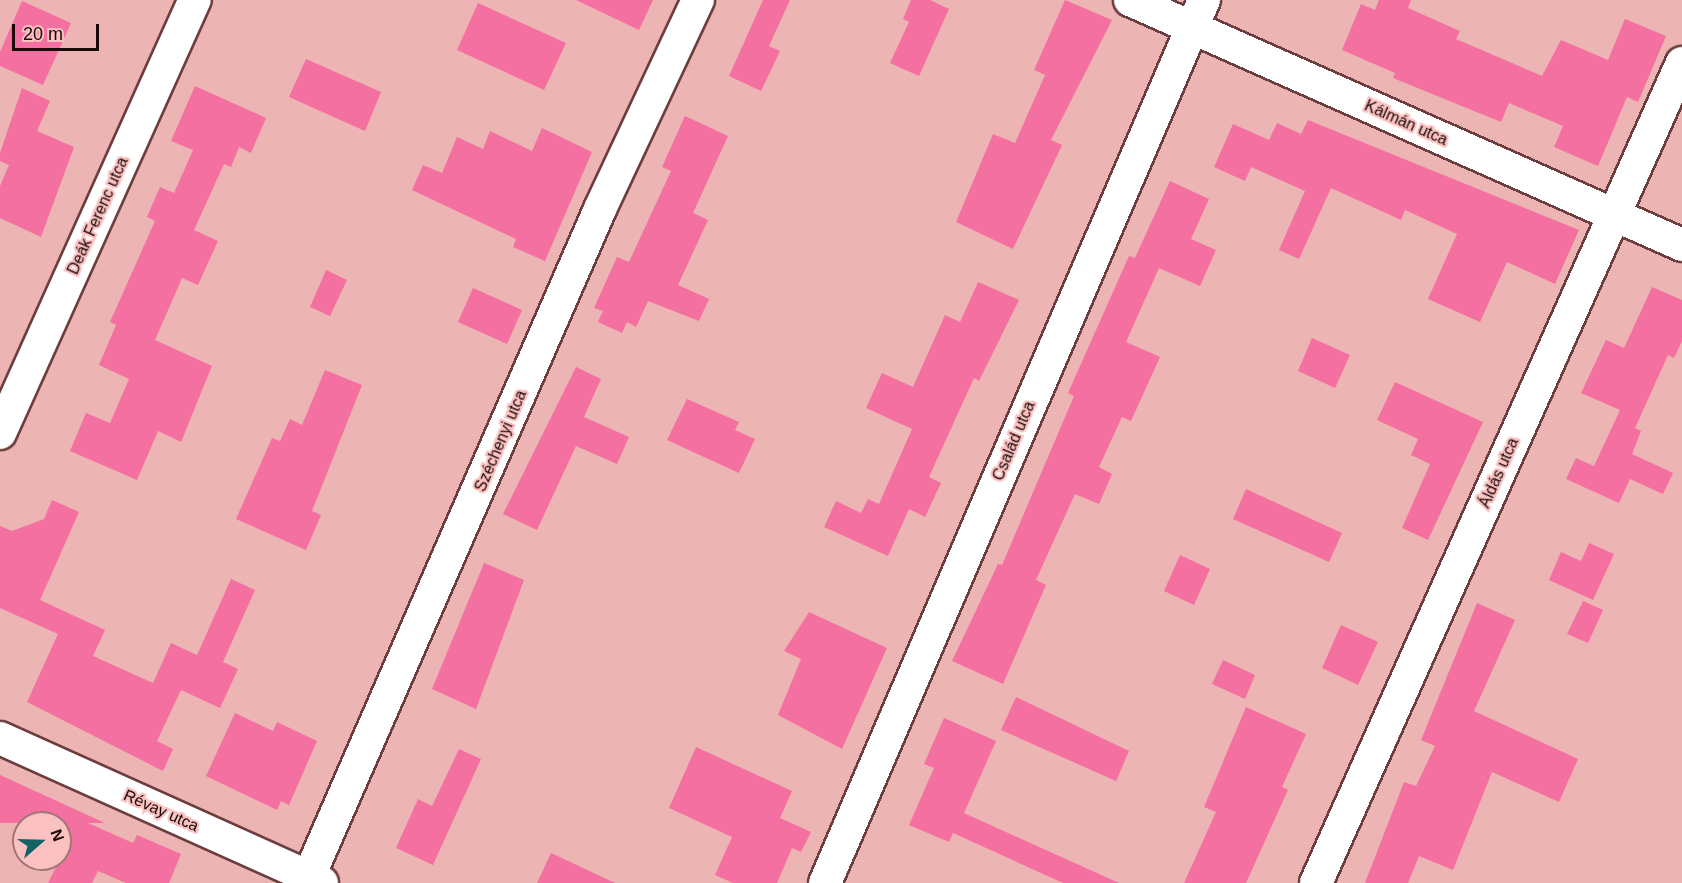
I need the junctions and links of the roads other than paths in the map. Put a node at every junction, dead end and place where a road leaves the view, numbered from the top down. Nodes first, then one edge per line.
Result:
1 (195, 0) edge
2 (698, 0) edge
3 (1130, 0) edge
4 (1198, 13) edge
5 (1682, 63) edge
6 (1613, 216) junction
7 (1682, 245) edge
8 (0, 433) edge
9 (0, 738) edge
10 (312, 881) edge
11 (825, 883) edge
12 (1316, 883) edge

1 - 8 street, Deák Ferenc utca
2 - 10 street, Széchenyi utca
3 - 4 street, Kálmán utca
4 - 6 street, Kálmán utca
4 - 11 street, Család utca
5 - 6 street, Áldás utca
6 - 7 street, Kálmán utca
6 - 12 street, Áldás utca
9 - 10 street, Révay utca

